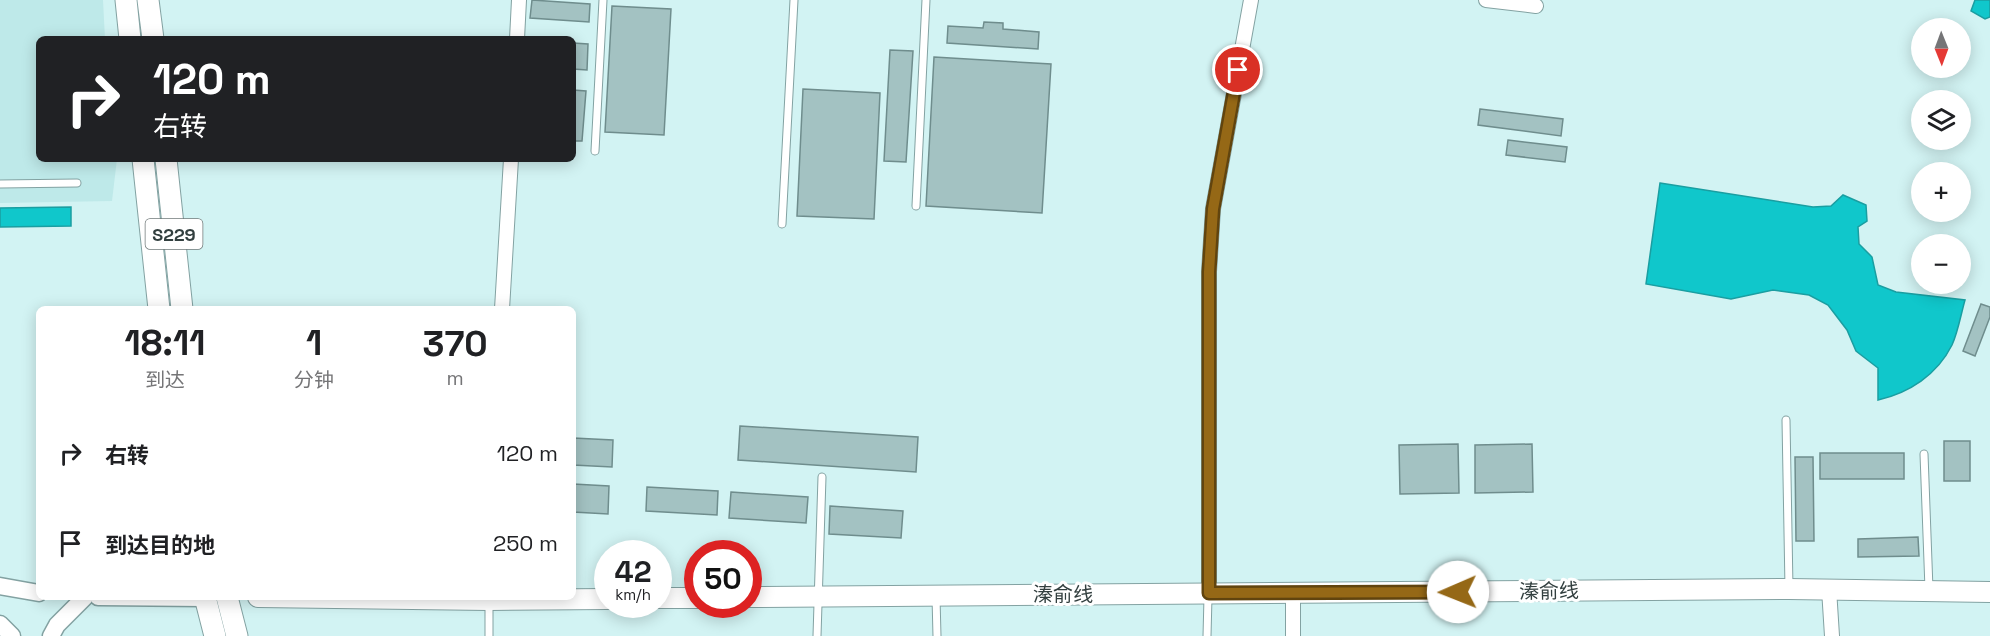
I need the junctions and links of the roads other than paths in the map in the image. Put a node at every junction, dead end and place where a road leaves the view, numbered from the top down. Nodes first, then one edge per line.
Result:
1 (126, 0) edge
2 (148, 0) edge
3 (519, 0) edge
4 (603, 0) edge
5 (794, 0) edge
6 (926, 0) edge
7 (1251, 0) edge
8 (1486, 0) edge
9 (1536, 6) dead end
10 (130, 36) edge
11 (153, 36) edge
12 (517, 36) edge
13 (595, 151) dead end
14 (143, 162) edge
15 (166, 162) edge
16 (511, 162) edge
17 (77, 183) dead end
18 (0, 184) edge
19 (916, 206) dead end
20 (782, 224) dead end
21 (159, 306) edge
22 (182, 306) edge
23 (502, 306) edge
24 (1786, 420) dead end
25 (1924, 454) dead end
26 (822, 477) dead end
27 (0, 586) edge
28 (1789, 589) junction
29 (1829, 589) junction
30 (1929, 592) junction
31 (1990, 592) edge
32 (36, 593) edge
33 (1209, 593) junction
34 (1293, 594) junction
35 (936, 595) junction
36 (817, 596) junction
37 (762, 597) edge
38 (576, 599) edge
39 (594, 599) edge
40 (82, 600) edge
41 (210, 600) edge
42 (228, 600) edge
43 (489, 600) edge
44 (0, 624) edge
45 (12, 636) edge
46 (51, 636) edge
47 (215, 636) edge
48 (237, 636) edge
49 (489, 636) edge
50 (817, 636) edge
51 (937, 636) edge
52 (1206, 636) edge
53 (1293, 636) edge
54 (1832, 636) edge

1 - 10 main road
2 - 11 main road
3 - 12 street
4 - 13 lane
5 - 20 lane
6 - 19 lane
7 - 33 street
8 - 9 street
14 - 21 main road, S229
15 - 22 main road, S229
16 - 23 street
17 - 18 lane
24 - 28 lane
25 - 30 lane
26 - 36 lane
27 - 32 street
28 - 29 main road, 溱俞线
28 - 34 main road, 溱俞线
29 - 30 main road, 溱俞线
29 - 54 street
30 - 31 main road, 溱俞线
33 - 34 main road, 溱俞线
33 - 35 main road, 溱俞线
33 - 52 lane
34 - 53 street
35 - 36 main road, 溱俞线
35 - 51 lane
36 - 37 main road, 溱俞线
36 - 50 lane
38 - 39 main road
40 - 46 street
41 - 47 main road
42 - 48 main road
43 - 49 lane
44 - 45 street

